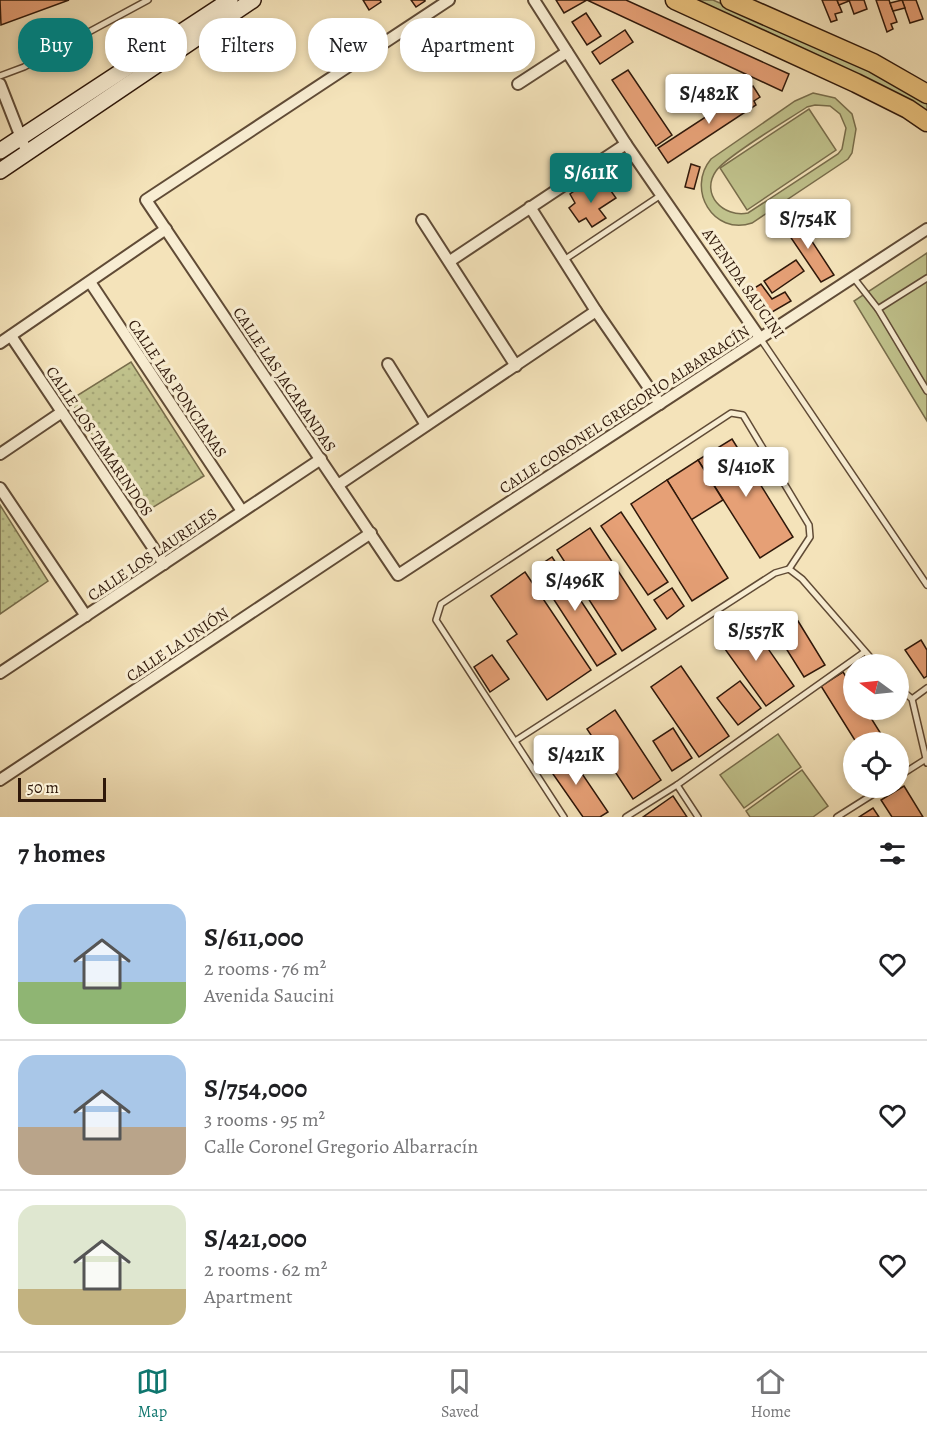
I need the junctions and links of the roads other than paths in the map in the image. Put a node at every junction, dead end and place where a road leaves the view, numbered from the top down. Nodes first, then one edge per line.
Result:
1 (148, 0) edge
2 (230, 0) edge
3 (253, 0) edge
4 (449, 0) edge
5 (534, 0) edge
6 (675, 0) edge
7 (730, 0) edge
8 (187, 37) edge
9 (187, 38) edge
10 (567, 52) junction
11 (132, 72) edge
12 (137, 72) edge
13 (0, 76) edge
14 (0, 84) edge
15 (518, 84) dead end
16 (927, 94) edge
17 (3, 102) edge
18 (927, 122) edge
19 (21, 138) junction
20 (626, 144) junction
21 (27, 153) junction
22 (2, 160) edge
23 (661, 195) junction
24 (530, 207) junction
25 (422, 220) dead end
26 (166, 229) junction
27 (927, 229) edge
28 (564, 260) junction
29 (450, 261) junction
30 (853, 277) junction
31 (927, 278) edge
32 (90, 282) junction
33 (878, 309) junction
34 (596, 311) junction
35 (11, 336) junction
36 (760, 338) junction
37 (0, 343) edge
38 (388, 364) dead end
39 (516, 366) junction
40 (927, 391) edge
41 (660, 404) junction
42 (62, 412) junction
43 (426, 425) junction
44 (0, 454) edge
45 (321, 459) junction
46 (338, 485) junction
47 (0, 488) edge
48 (242, 511) junction
49 (370, 533) junction
50 (164, 564) junction
51 (789, 569) junction
52 (398, 575) joint
53 (927, 585) edge
54 (86, 616) junction
55 (863, 653) joint
56 (0, 673) edge
57 (927, 688) edge
58 (909, 696) edge
59 (912, 699) junction
60 (515, 741) junction
61 (927, 761) edge
62 (909, 771) edge
63 (0, 780) edge
64 (677, 785) junction
65 (867, 798) edge
66 (564, 817) edge
67 (626, 817) edge
68 (698, 817) edge
69 (837, 817) edge

1 - 13 lane
2 - 8 main road
3 - 9 main road
4 - 26 street, CALLE LAS JACARANDAS
5 - 10 street, AVENIDA SAUCINI
6 - 18 highway
7 - 16 highway
10 - 15 street
10 - 20 street, AVENIDA SAUCINI
11 - 19 main road
12 - 21 main road
14 - 17 street
17 - 19 street
19 - 21 street
19 - 22 main road
20 - 23 street, AVENIDA SAUCINI
20 - 24 street
21 - 22 main road
23 - 28 lane
23 - 36 street, AVENIDA SAUCINI
24 - 28 street
24 - 29 street
25 - 29 street
26 - 32 street
26 - 45 street, CALLE LAS JACARANDAS
27 - 30 street, CALLE CORONEL GREGORIO ALBARRACÍN
28 - 34 street
29 - 39 street
30 - 33 lane
30 - 36 street, CALLE CORONEL GREGORIO ALBARRACÍN
31 - 33 lane
32 - 35 street
32 - 48 street, CALLE LAS PONCIANAS
33 - 40 lane
34 - 39 street
34 - 41 street
35 - 37 street
35 - 42 street, CALLE LOS TAMARINDOS
36 - 41 street, CALLE CORONEL GREGORIO ALBARRACÍN
36 - 53 lane, AVENIDA SAUCINI
38 - 43 street
39 - 43 street
41 - 52 street, CALLE CORONEL GREGORIO ALBARRACÍN
42 - 44 street
42 - 50 street, CALLE LOS TAMARINDOS
43 - 46 street
45 - 46 street, CALLE LAS JACARANDAS
45 - 48 street, CALLE LOS LAURELES
46 - 49 street, CALLE LAS JACARANDAS
47 - 54 street
48 - 50 street, CALLE LOS LAURELES
49 - 52 street, CALLE LAS JACARANDAS
49 - 63 street, CALLE LA UNIÓN
50 - 54 street, CALLE LOS LAURELES
51 - 55 lane
51 - 60 lane
51 - 60 lane
54 - 56 street, CALLE LOS LAURELES
55 - 64 lane
57 - 59 lane
58 - 59 lane
59 - 61 lane
60 - 66 lane
61 - 62 lane
64 - 67 lane
64 - 68 lane
65 - 69 lane

